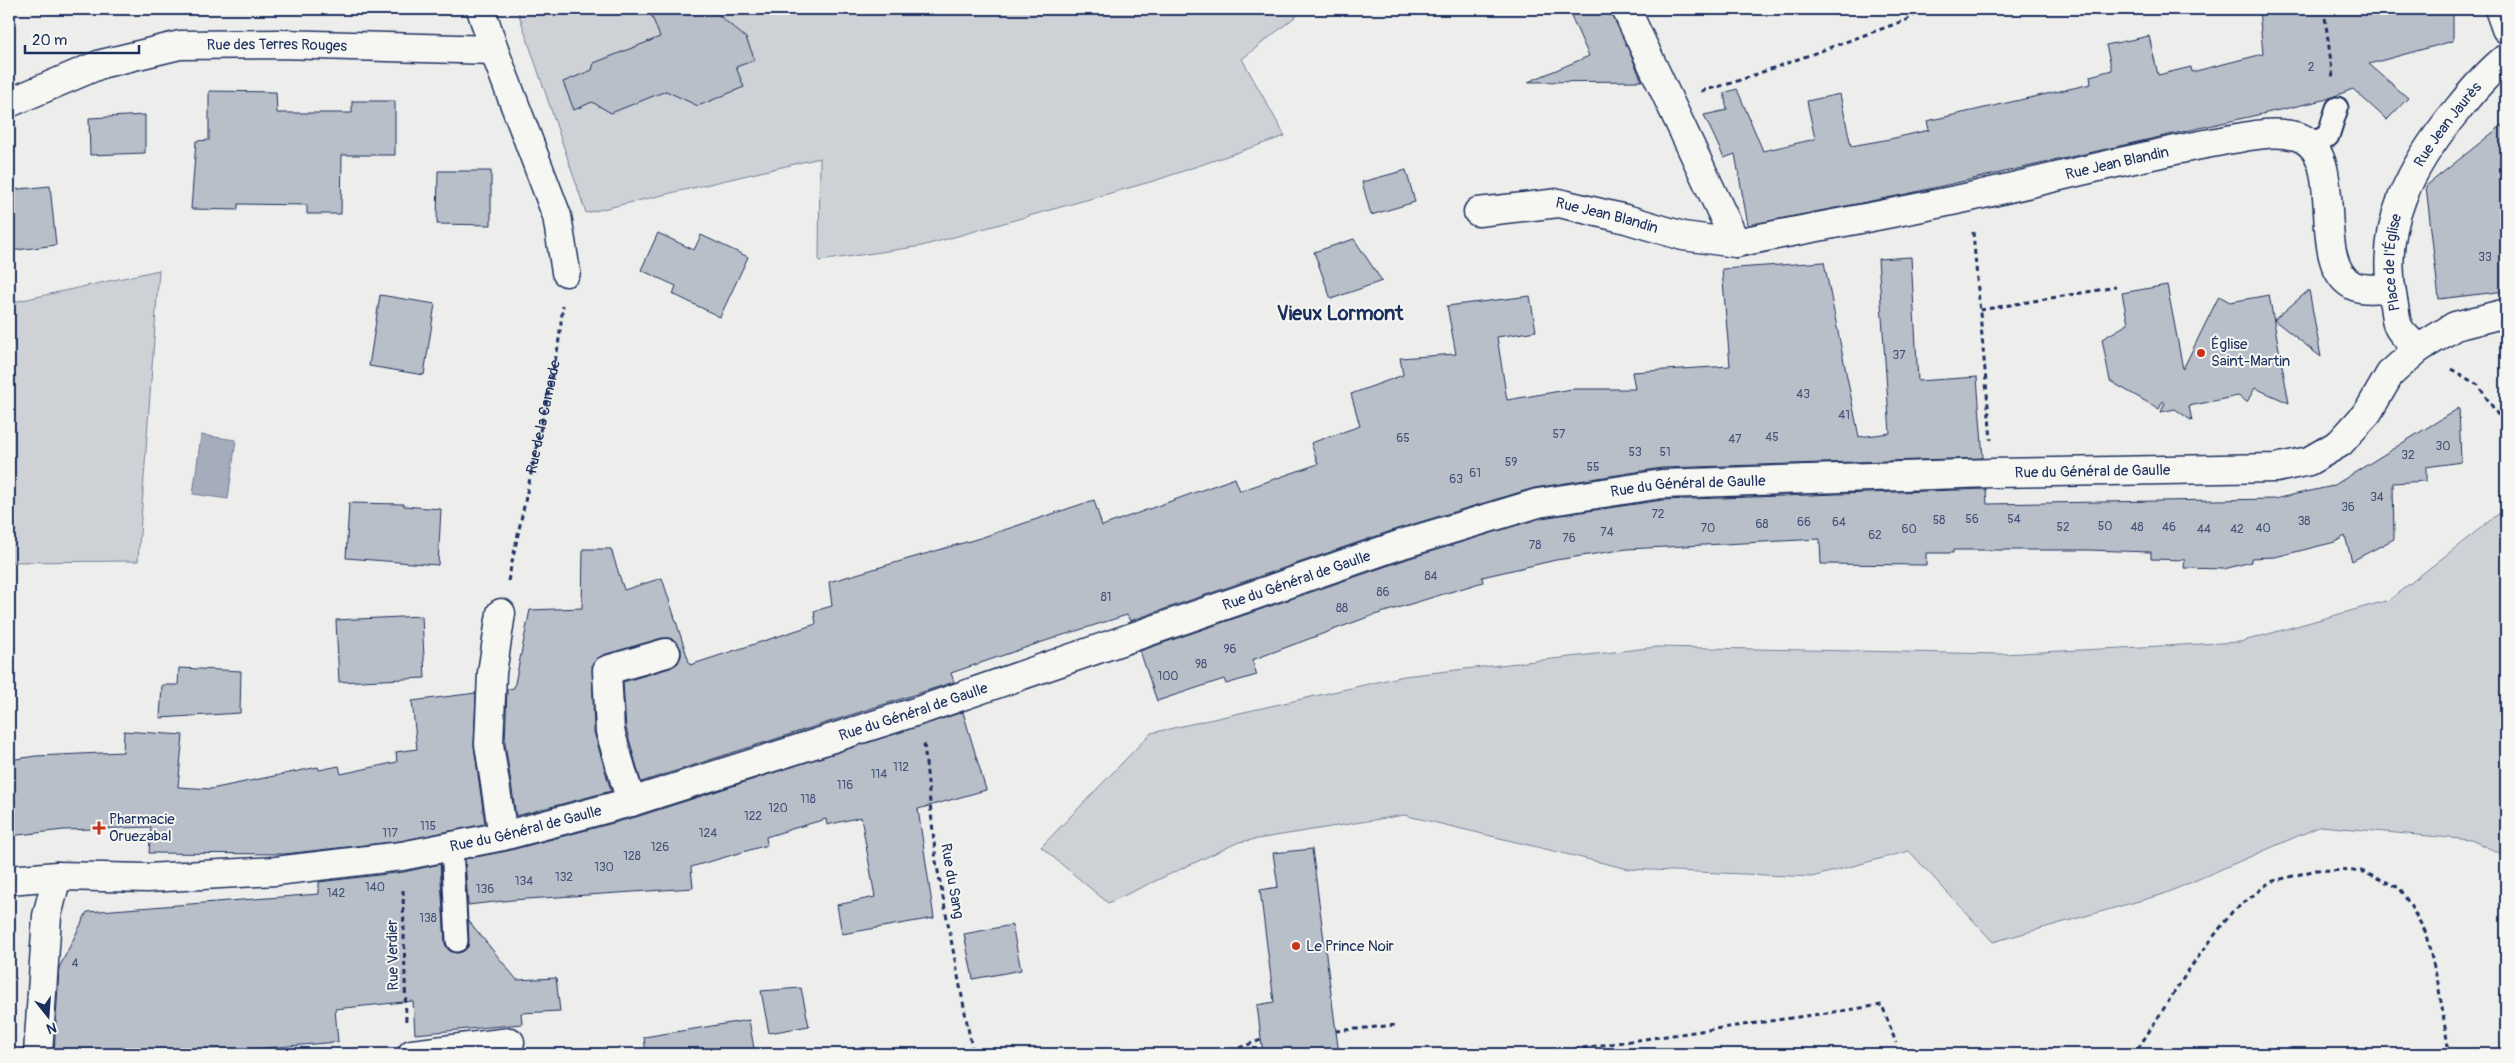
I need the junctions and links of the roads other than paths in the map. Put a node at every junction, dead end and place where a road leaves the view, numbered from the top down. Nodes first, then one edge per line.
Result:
1 (481, 9) edge
2 (1626, 9) edge
3 (2499, 9) edge
4 (2506, 29) edge
5 (494, 50) junction
6 (2506, 58) edge
7 (9, 103) edge
8 (2337, 108) road end
9 (2310, 144) junction
10 (2400, 200) joint
11 (1478, 212) dead end
12 (1736, 243) junction
13 (566, 272) road end
14 (2390, 288) junction
15 (2506, 313) edge
16 (2418, 349) junction
17 (501, 614) road end
18 (666, 653) dead end
19 (631, 802) junction
20 (503, 836) junction
21 (452, 847) junction
22 (57, 876) junction
23 (9, 880) edge
24 (457, 941) dead end
25 (510, 1042) dead end
26 (38, 1054) edge
27 (412, 1054) edge

1 - 5 street
2 - 12 street
3 - 4 street
5 - 7 street, Rue des Terres Rouges
5 - 13 street
6 - 10 street, Rue Jean Jaurès
8 - 9 lane
9 - 12 street, Rue Jean Blandin
9 - 14 street
10 - 14 street, Place de l'Église
11 - 12 street, Rue Jean Blandin
14 - 16 street, Place de l'Église
15 - 16 street, Rue du Général de Gaulle
16 - 19 street, Rue du Général de Gaulle
17 - 20 street
18 - 19 street
19 - 20 street, Rue du Général de Gaulle
20 - 21 street, Rue du Général de Gaulle
21 - 22 street, Rue du Général de Gaulle
21 - 24 lane
22 - 23 street, Rue du Général de Gaulle
22 - 26 street
25 - 27 street

